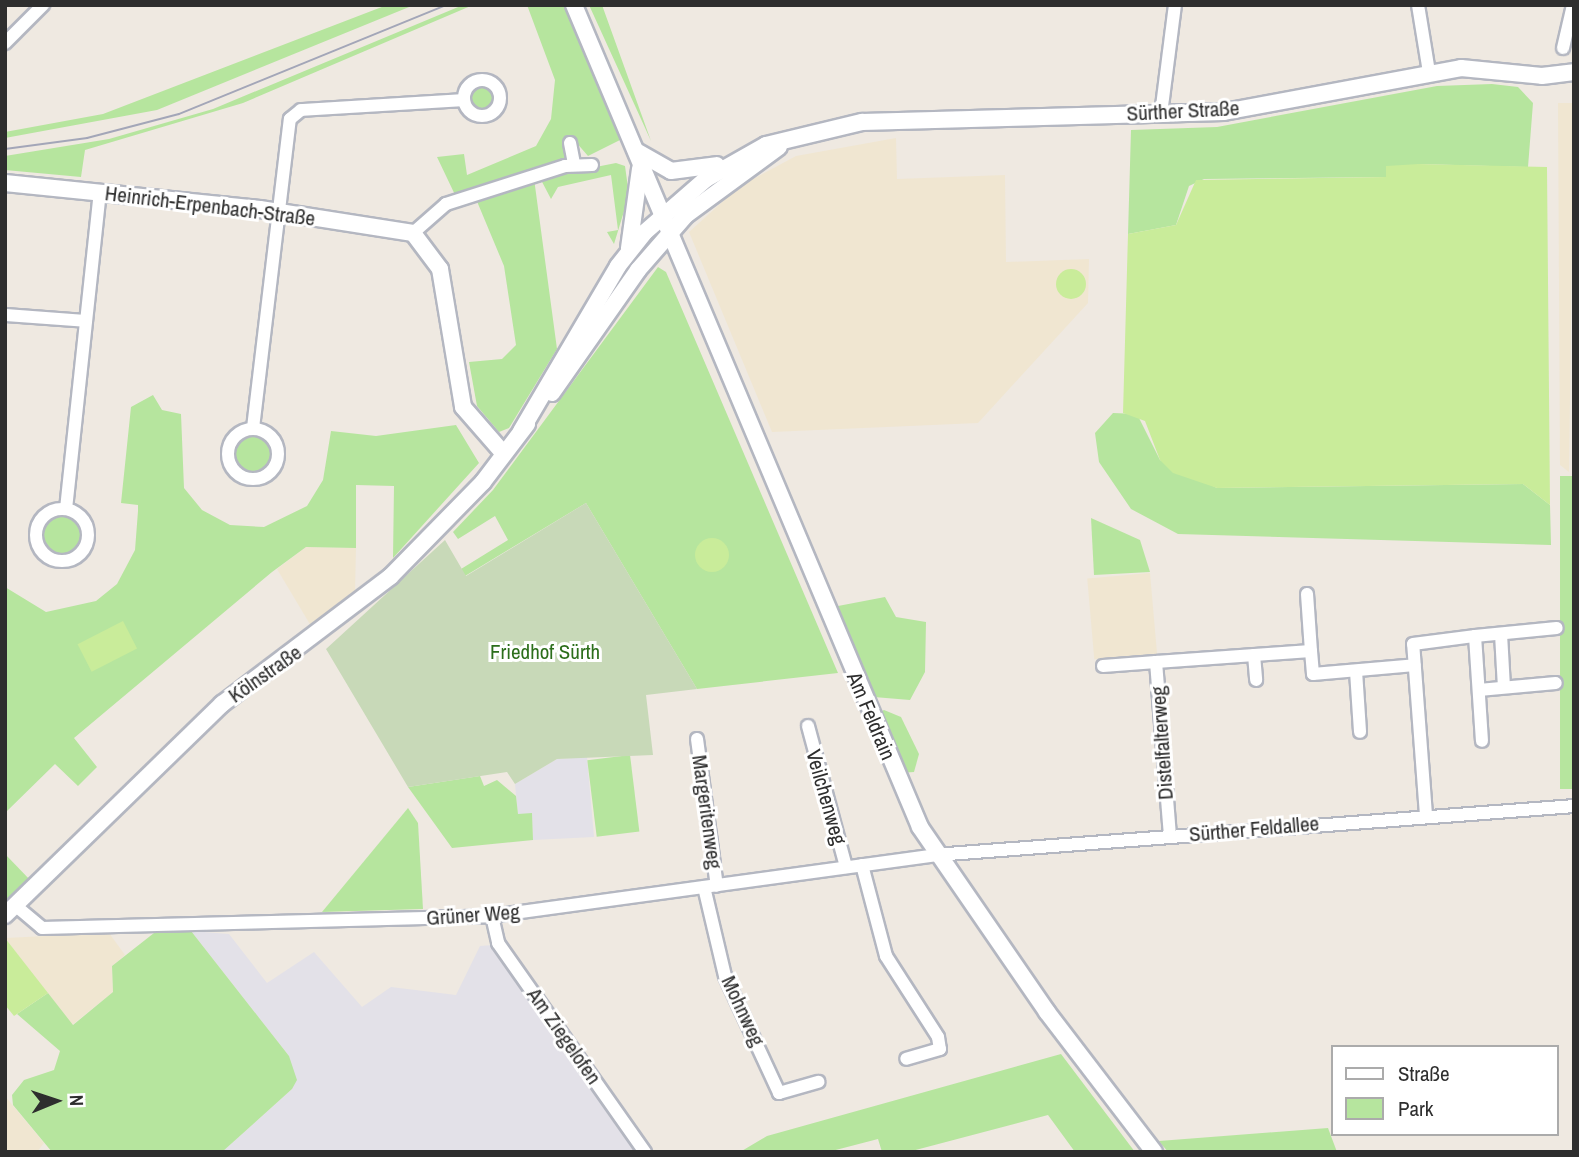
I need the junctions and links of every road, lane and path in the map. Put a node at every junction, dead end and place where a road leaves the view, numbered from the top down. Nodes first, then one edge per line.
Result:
1 (43, 5) edge
2 (574, 5) edge
3 (1175, 5) edge
4 (1418, 5) edge
5 (1573, 5) edge
6 (5, 43) edge
7 (1563, 48) dead end
8 (1429, 72) junction
9 (1574, 72) edge
10 (464, 100) dead end
11 (1161, 114) junction
12 (789, 139) junction
13 (570, 143) dead end
14 (638, 159) junction
15 (730, 163) junction
16 (574, 164) junction
17 (592, 164) dead end
18 (5, 183) edge
19 (100, 193) junction
20 (279, 212) junction
21 (661, 216) junction
22 (413, 233) junction
23 (668, 235) junction
24 (628, 252) junction
25 (5, 315) edge
26 (86, 321) junction
27 (253, 428) junction
28 (521, 431) junction
29 (504, 454) junction
30 (66, 509) junction
31 (1307, 594) dead end
32 (1557, 628) dead end
33 (1501, 634) junction
34 (1475, 636) junction
35 (1311, 652) junction
36 (1254, 655) junction
37 (1156, 662) junction
38 (1415, 665) junction
39 (1103, 666) dead end
40 (1356, 671) junction
41 (1256, 680) dead end
42 (1556, 683) dead end
43 (1504, 687) junction
44 (1479, 690) junction
45 (808, 726) dead end
46 (1360, 732) dead end
47 (697, 739) dead end
48 (1482, 741) dead end
49 (1574, 806) edge
50 (1426, 815) junction
51 (1170, 836) junction
52 (935, 855) junction
53 (862, 865) junction
54 (846, 867) junction
55 (710, 887) junction
56 (10, 911) edge
57 (492, 916) junction
58 (906, 1059) dead end
59 (818, 1082) dead end
60 (645, 1152) edge
61 (1154, 1152) edge

1 - 6 street
2 - 14 street, Am Feldrain
3 - 11 street
4 - 8 street
5 - 7 street
8 - 9 street, Sürther Straße
8 - 11 street, Sürther Straße
10 - 20 street
11 - 12 street, Sürther Straße
12 - 15 street, Sürther Straße
12 - 23 street, Sürther Straße
13 - 16 street
14 - 15 street
14 - 21 street, Am Feldrain
14 - 24 street
15 - 21 street, Sürther Straße
16 - 17 street
16 - 22 street
18 - 19 street, Heinrich-Erpenbach-Straße
19 - 20 street, Heinrich-Erpenbach-Straße
19 - 26 street
20 - 22 street, Heinrich-Erpenbach-Straße
20 - 27 street
21 - 23 street, Am Feldrain
21 - 24 street, Kölnstraße
22 - 29 street
23 - 28 street, Kölnstraße
23 - 52 street, Am Feldrain
24 - 28 street, Kölnstraße
25 - 26 street
26 - 30 street
27 - 27 street
28 - 29 street, Kölnstraße
29 - 56 street, Kölnstraße
30 - 30 street
31 - 35 street
32 - 33 street
33 - 34 street
33 - 43 street
34 - 38 street
34 - 44 street
35 - 36 street
35 - 40 street
36 - 37 street
36 - 41 street
37 - 39 street, Distelfalterweg
37 - 51 street, Distelfalterweg
38 - 40 street
38 - 50 street
40 - 46 street
42 - 43 street
43 - 44 street
44 - 48 street
45 - 54 street, Veilchenweg
47 - 55 street, Margeritenweg
49 - 50 street, Sürther Feldallee
50 - 51 street, Sürther Feldallee
51 - 52 street, Sürther Feldallee
52 - 53 street, Grüner Weg
52 - 61 street, Am Feldrain
53 - 54 street, Grüner Weg
53 - 58 street
54 - 55 street, Grüner Weg
55 - 57 street, Grüner Weg
55 - 59 street, Mohnweg
56 - 57 street, Grüner Weg
57 - 60 street, Am Ziegelofen

